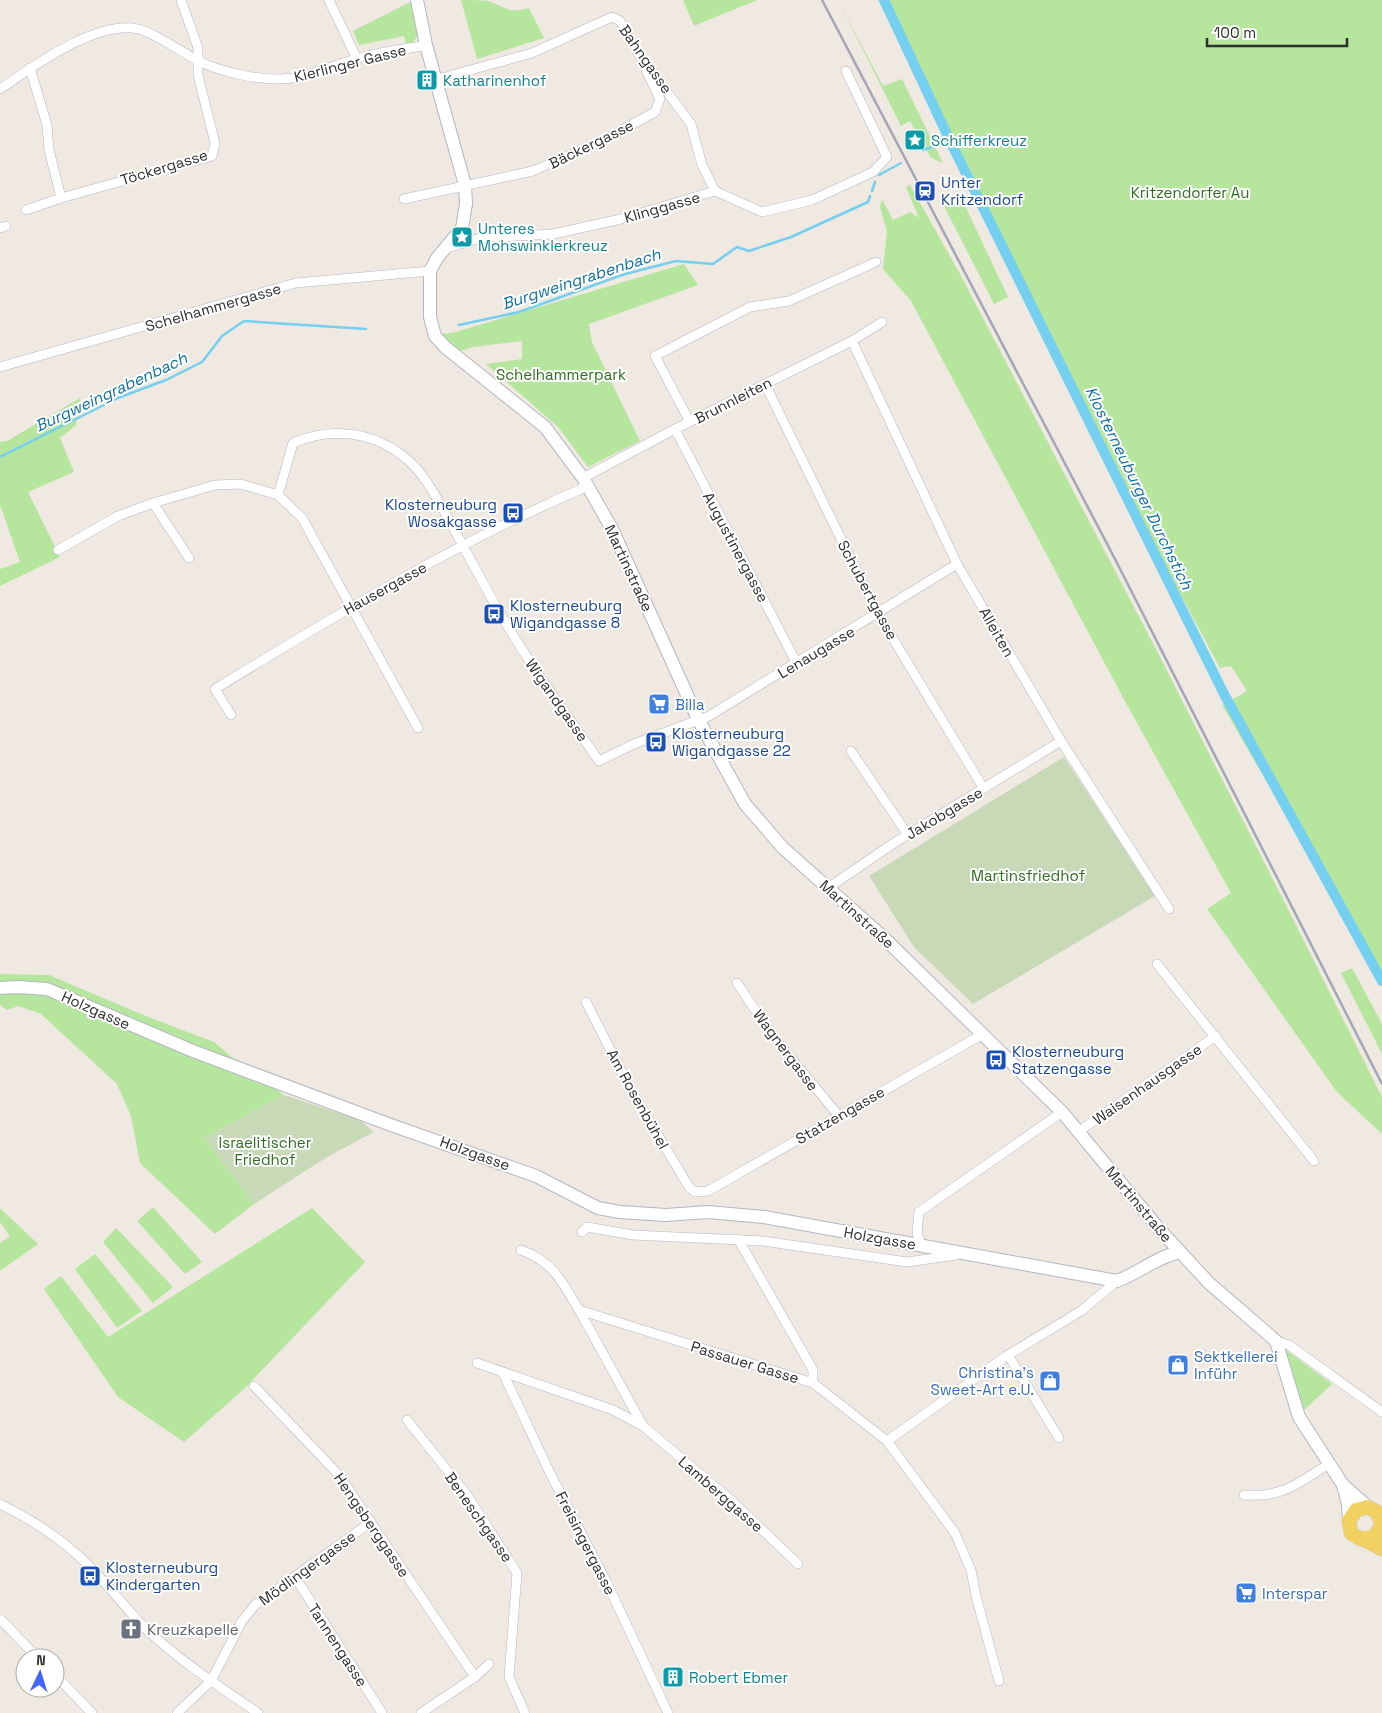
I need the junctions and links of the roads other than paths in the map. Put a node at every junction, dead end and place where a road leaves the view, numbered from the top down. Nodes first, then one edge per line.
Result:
1 (181, 0) edge
2 (329, 0) edge
3 (417, 0) edge
4 (426, 45) junction
5 (640, 56) junction
6 (356, 59) junction
7 (199, 61) junction
8 (30, 68) junction
9 (846, 71) dead end
10 (438, 80) junction
11 (0, 90) edge
12 (465, 185) junction
13 (715, 191) junction
14 (61, 198) junction
15 (404, 199) dead end
16 (26, 210) dead end
17 (447, 248) junction
18 (876, 262) dead end
19 (430, 271) junction
20 (882, 322) dead end
21 (852, 341) junction
22 (0, 367) edge
23 (765, 384) junction
24 (690, 422) junction
25 (675, 429) junction
26 (586, 482) junction
27 (278, 495) junction
28 (154, 503) junction
29 (463, 546) junction
30 (58, 550) dead end
31 (189, 558) dead end
32 (957, 564) junction
33 (352, 605) junction
34 (878, 614) junction
35 (797, 664) junction
36 (230, 715) dead end
37 (698, 719) junction
38 (418, 728) dead end
39 (1061, 741) junction
40 (850, 751) dead end
41 (984, 789) junction
42 (908, 835) junction
43 (828, 888) junction
44 (1169, 909) dead end
45 (1157, 964) dead end
46 (737, 983) dead end
47 (0, 988) edge
48 (586, 1002) dead end
49 (983, 1034) junction
50 (1216, 1036) junction
51 (1062, 1112) junction
52 (838, 1115) junction
53 (1078, 1132) junction
54 (1314, 1161) dead end
55 (695, 1192) joint
56 (582, 1232) dead end
57 (738, 1239) junction
58 (921, 1245) junction
59 (521, 1250) dead end
60 (1180, 1252) junction
61 (964, 1254) junction
62 (1117, 1280) junction
63 (579, 1310) junction
64 (1276, 1341) junction
65 (1008, 1355) junction
66 (477, 1363) dead end
67 (503, 1373) junction
68 (813, 1383) junction
69 (254, 1386) dead end
70 (1382, 1412) edge
71 (408, 1420) dead end
72 (643, 1426) junction
73 (1059, 1438) dead end
74 (886, 1441) junction
75 (1329, 1464) junction
76 (1343, 1485) junction
77 (1244, 1496) dead end
78 (0, 1504) edge
79 (1374, 1506) edge
80 (1349, 1521) junction
81 (371, 1522) junction
82 (1382, 1528) edge
83 (1365, 1540) junction
84 (1382, 1549) edge
85 (798, 1564) dead end
86 (295, 1578) junction
87 (0, 1619) edge
88 (28, 1648) edge
89 (489, 1664) dead end
90 (475, 1678) junction
91 (211, 1681) junction
92 (999, 1681) dead end
93 (65, 1685) edge
94 (92, 1713) edge
95 (177, 1713) edge
96 (258, 1713) edge
97 (382, 1713) edge
98 (421, 1713) edge
99 (525, 1713) edge
100 (668, 1713) edge

1 - 7 street
2 - 6 street
3 - 4 main road
4 - 6 street, Kierlinger Gasse
4 - 10 main road
5 - 10 street, Bahngasse
5 - 12 street, Bäckergasse
5 - 13 street, Bahngasse
6 - 7 street, Kierlinger Gasse
7 - 8 street, Kierlinger Gasse
7 - 14 street, Töckergasse
8 - 11 street, Kierlinger Gasse
8 - 14 street
9 - 13 street, Klinggasse
10 - 12 main road
12 - 15 street, Bäckergasse
12 - 17 main road
13 - 17 street, Klinggasse
14 - 16 street, Töckergasse
17 - 19 main road
18 - 24 street
19 - 22 street, Schelhammergasse
19 - 26 main road, Martinstraße
20 - 21 street, Brunnleiten
21 - 23 street, Brunnleiten
21 - 32 street, Alleiten
23 - 24 street, Brunnleiten
23 - 34 street, Schubertgasse
24 - 25 street, Brunnleiten
25 - 26 street, Brunnleiten
25 - 35 street, Augustinergasse
26 - 29 street, Hausergasse
26 - 37 main road, Martinstraße
27 - 28 street
27 - 29 street
27 - 33 street
28 - 30 street
28 - 31 street
29 - 33 street, Hausergasse
29 - 37 street, Wigandgasse
32 - 34 street, Lenaugasse
32 - 39 street, Alleiten
33 - 36 street, Hausergasse
33 - 38 street
34 - 35 street, Lenaugasse
34 - 41 street, Schubertgasse
35 - 37 street, Lenaugasse
37 - 43 main road, Martinstraße
39 - 41 street, Jakobgasse
39 - 44 street, Alleiten
40 - 42 street
41 - 42 street, Jakobgasse
42 - 43 street, Jakobgasse
43 - 49 main road, Martinstraße
45 - 50 street, Waisenhausgasse
46 - 52 street, Wagnergasse
47 - 58 main road, Holzgasse
48 - 55 street, Am Rosenbühel
49 - 51 main road, Martinstraße
49 - 52 street, Statzengasse
50 - 53 street, Waisenhausgasse
50 - 54 street, Waisenhausgasse
51 - 53 main road, Martinstraße
51 - 58 street
52 - 55 street, Statzengasse
53 - 60 main road, Martinstraße
56 - 57 street, Holzgasse
57 - 61 street, Holzgasse
57 - 68 street, Passauer Gasse
58 - 61 main road, Holzgasse
59 - 63 street
60 - 62 main road
60 - 64 main road, Martinstraße
61 - 62 main road, Holzgasse
62 - 65 street
63 - 68 street, Passauer Gasse
63 - 72 street
64 - 70 street, Martinstraße
64 - 75 main road
65 - 73 street
65 - 74 street
66 - 67 street
67 - 72 street
67 - 100 street, Freisingergasse
68 - 74 street
69 - 81 street, Hengsberggasse
71 - 99 street, Beneschgasse
72 - 85 street, Lamberggasse
74 - 92 street
75 - 76 main road
75 - 77 street
76 - 79 main road
76 - 80 main road
78 - 91 street
79 - 80 main road
79 - 82 main road
80 - 83 main road
81 - 86 street, Mödlingergasse
81 - 90 street, Hengsberggasse
82 - 83 main road
83 - 84 main road
86 - 91 street, Mödlingergasse
86 - 97 street, Tannengasse
87 - 88 street
89 - 90 street
90 - 98 street
91 - 95 street, Mödlingergasse
91 - 96 street
93 - 94 street

